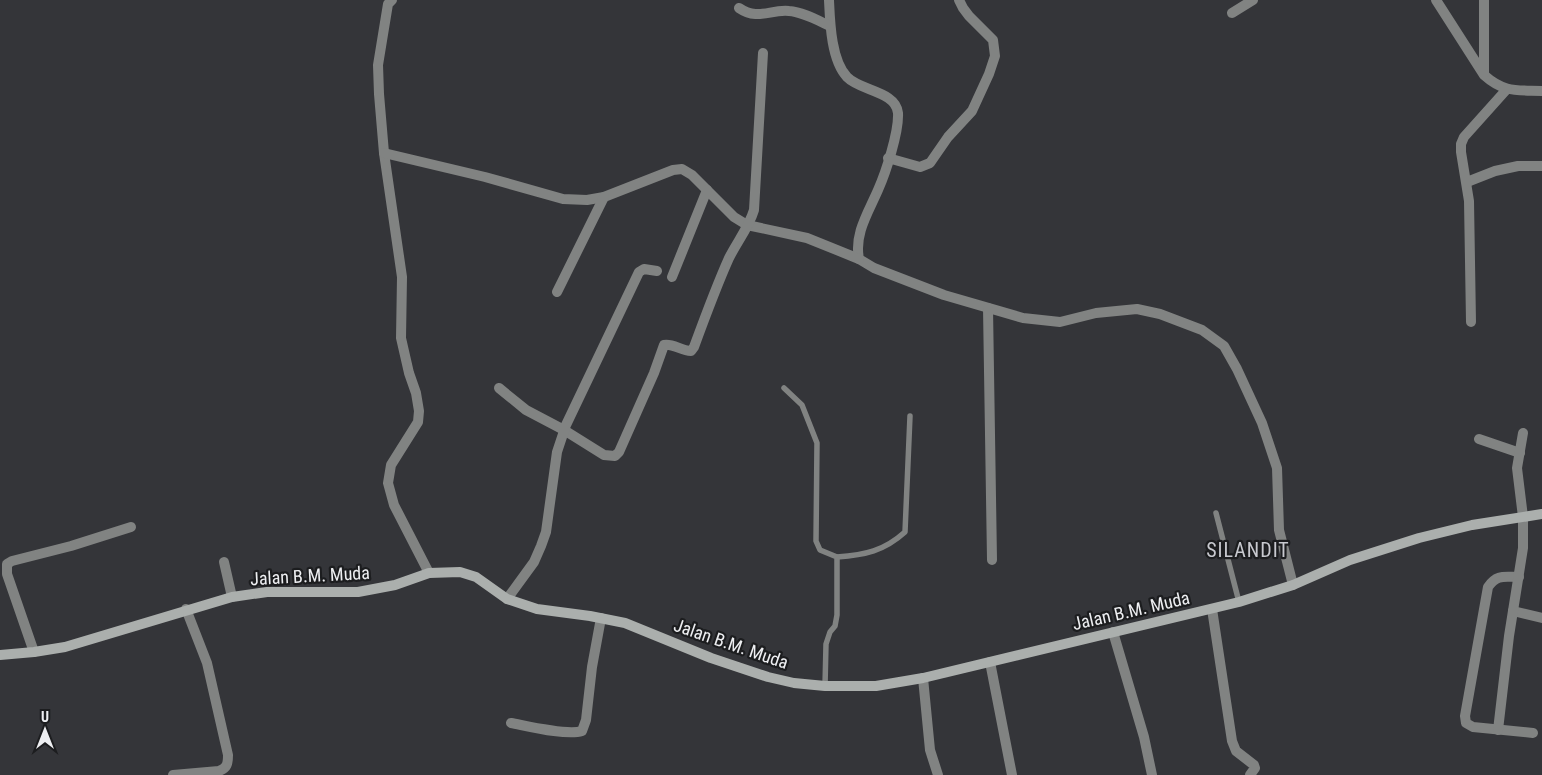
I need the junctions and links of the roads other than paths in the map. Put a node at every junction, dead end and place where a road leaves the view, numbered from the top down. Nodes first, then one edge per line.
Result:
1 (392, 0) edge
2 (829, 0) edge
3 (959, 0) edge
4 (1253, 0) edge
5 (1436, 0) edge
6 (1484, 0) edge
7 (739, 8) dead end
8 (1232, 13) dead end
9 (830, 26) junction
10 (763, 53) dead end
11 (1484, 75) junction
12 (1507, 89) junction
13 (1542, 91) edge
14 (384, 153) junction
15 (888, 158) junction
16 (1542, 166) edge
17 (1467, 182) junction
18 (707, 190) junction
19 (604, 197) junction
20 (747, 225) junction
21 (859, 258) junction
22 (657, 271) dead end
23 (672, 277) dead end
24 (557, 292) dead end
25 (988, 308) junction
26 (1471, 322) dead end
27 (499, 388) dead end
28 (784, 388) dead end
29 (910, 416) dead end
30 (564, 430) junction
31 (1523, 433) dead end
32 (1479, 439) dead end
33 (1520, 453) junction
34 (1216, 513) dead end
35 (1542, 514) edge
36 (1523, 517) junction
37 (131, 527) dead end
38 (837, 557) junction
39 (992, 560) dead end
40 (224, 562) dead end
41 (3, 568) edge
42 (429, 573) junction
43 (1518, 577) junction
44 (1294, 585) junction
45 (232, 597) junction
46 (507, 599) junction
47 (1239, 602) junction
48 (186, 609) junction
49 (1212, 609) junction
50 (1513, 610) junction
51 (602, 618) junction
52 (1542, 618) edge
53 (1113, 632) junction
54 (34, 652) junction
55 (0, 655) edge
56 (990, 662) junction
57 (923, 678) junction
58 (825, 686) junction
59 (511, 723) dead end
60 (1498, 730) junction
61 (1533, 733) dead end
62 (173, 775) edge
63 (938, 775) edge
64 (1012, 775) edge
65 (1152, 775) edge
66 (1250, 775) edge

1 - 14 street
2 - 9 street
3 - 15 street
4 - 8 street
5 - 11 street
6 - 11 street
7 - 9 street
9 - 15 street
10 - 20 street
11 - 12 street
12 - 13 street
12 - 17 street
14 - 19 street
14 - 42 street
15 - 21 street
16 - 17 street
17 - 26 street
18 - 19 street
18 - 20 street
18 - 23 street
19 - 24 street
20 - 21 street
20 - 30 street
21 - 25 street
22 - 30 street
25 - 39 street
25 - 44 street
27 - 30 street
28 - 38 lane
29 - 38 lane
30 - 46 street
31 - 33 street
32 - 33 street
33 - 36 street
34 - 47 lane
35 - 36 street, Jalan B.M. Muda
36 - 43 street
36 - 44 street, Jalan B.M. Muda
37 - 41 street
38 - 58 lane
40 - 45 street
41 - 54 street
42 - 45 street, Jalan B.M. Muda
42 - 46 street, Jalan B.M. Muda
43 - 50 street
43 - 60 street
44 - 47 street, Jalan B.M. Muda
45 - 48 street, Jalan B.M. Muda
46 - 51 street, Jalan B.M. Muda
47 - 49 street, Jalan B.M. Muda
48 - 54 street, Jalan B.M. Muda
48 - 62 street
49 - 53 street, Jalan B.M. Muda
49 - 66 street
50 - 52 street
50 - 60 street
51 - 58 street, Jalan B.M. Muda
51 - 59 street
53 - 56 street, Jalan B.M. Muda
53 - 65 street
54 - 55 street, Jalan B.M. Muda
56 - 57 street, Jalan B.M. Muda
56 - 64 street
57 - 58 street, Jalan B.M. Muda
57 - 63 street
60 - 61 street

